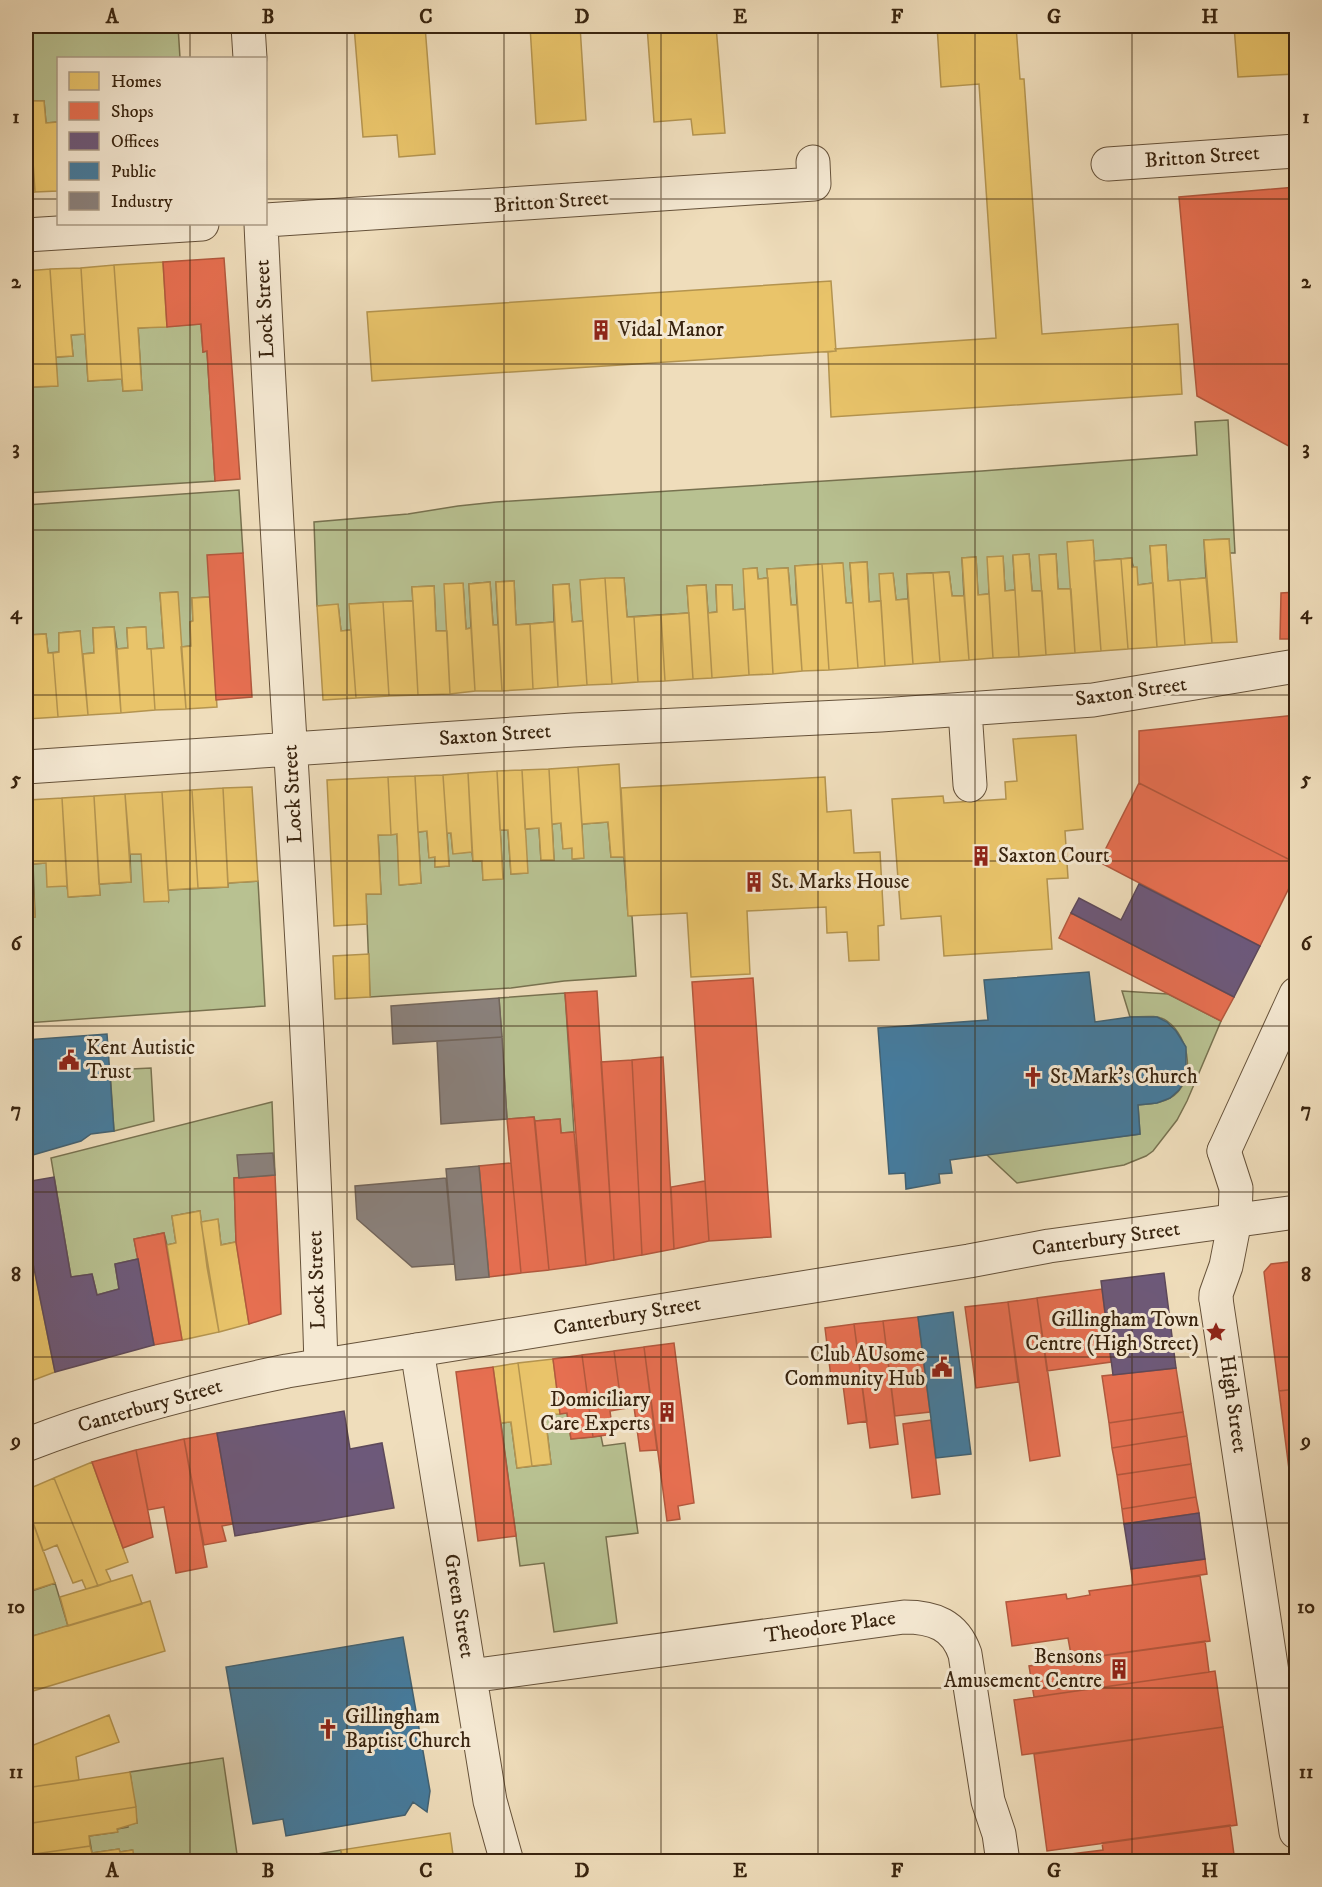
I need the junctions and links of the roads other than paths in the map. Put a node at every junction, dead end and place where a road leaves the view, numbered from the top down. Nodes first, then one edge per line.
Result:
1 (248, 26) edge
2 (250, 57) edge
3 (1296, 151) edge
4 (813, 162) dead end
5 (1108, 164) dead end
6 (267, 220) edge
7 (186, 225) edge
8 (261, 225) edge
9 (26, 235) edge
10 (1296, 666) edge
11 (965, 710) junction
12 (290, 749) junction
13 (26, 767) edge
14 (970, 785) dead end
15 (1296, 994) edge
16 (1296, 1212) edge
17 (1235, 1220) junction
18 (417, 1350) junction
19 (321, 1365) junction
20 (26, 1445) edge
21 (470, 1676) junction
22 (1296, 1832) edge
23 (507, 1862) edge
24 (1003, 1862) edge

1 - 2 street
3 - 5 street, Britton Street
4 - 6 street, Britton Street
7 - 9 street
8 - 12 street, Lock Street
10 - 11 street, Saxton Street
11 - 12 street, Saxton Street
11 - 14 street
12 - 13 street, Saxton Street
12 - 19 street, Lock Street
15 - 17 street, High Street
16 - 17 street, Canterbury Street
17 - 18 street, Canterbury Street
17 - 22 street, High Street
18 - 19 street, Canterbury Street
18 - 21 street, Green Street
19 - 20 street, Canterbury Street
21 - 23 street, Green Street
21 - 24 street, Theodore Place

